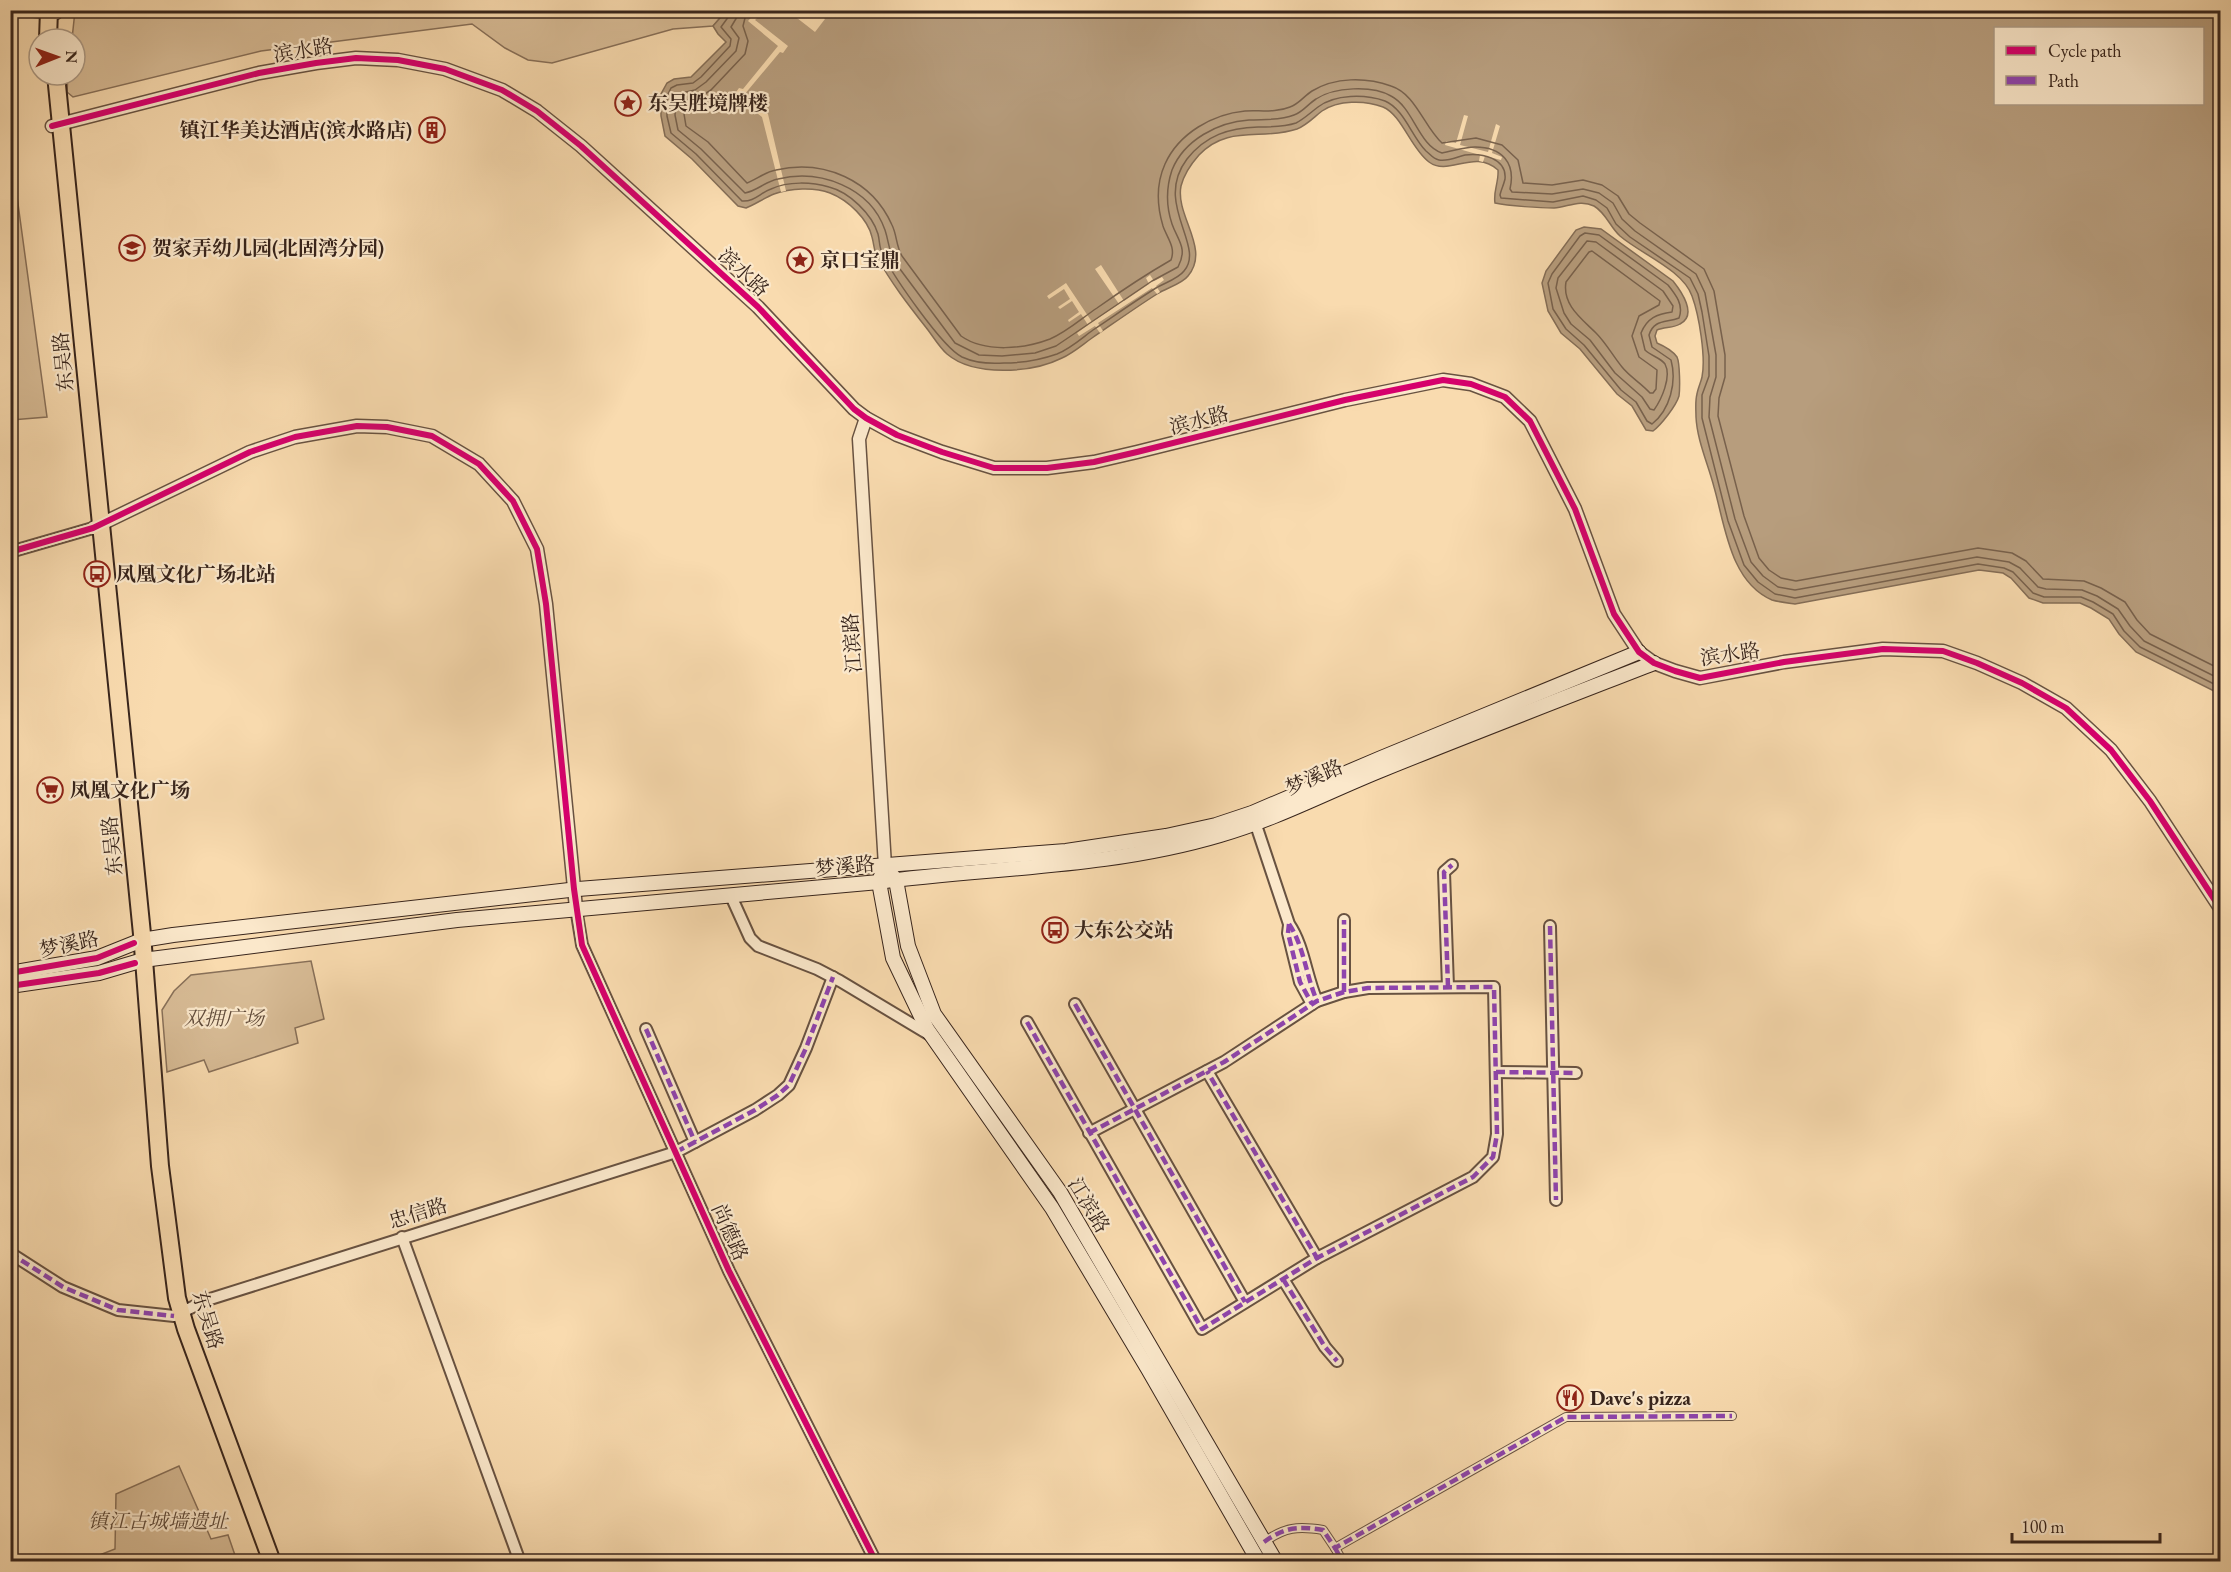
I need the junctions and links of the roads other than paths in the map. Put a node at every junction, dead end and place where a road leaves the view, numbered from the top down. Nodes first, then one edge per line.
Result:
1 (29, 10) edge
2 (53, 12) edge
3 (50, 27) edge
4 (55, 27) edge
5 (50, 87) edge
6 (56, 87) edge
7 (56, 125) junction
8 (866, 418) junction
9 (96, 526) junction
10 (10, 552) edge
11 (1639, 652) junction
12 (1654, 663) junction
13 (1254, 818) junction
14 (1452, 865) dead end
15 (885, 866) junction
16 (896, 880) junction
17 (879, 882) junction
18 (574, 889) junction
19 (731, 896) junction
20 (576, 908) junction
21 (2220, 908) edge
22 (1344, 920) dead end
23 (1550, 926) dead end
24 (138, 942) junction
25 (139, 961) junction
26 (10, 973) edge
27 (833, 977) junction
28 (10, 986) edge
29 (1448, 987) junction
30 (1344, 992) junction
31 (1314, 1003) junction
32 (1075, 1004) dead end
33 (1027, 1022) dead end
34 (646, 1029) dead end
35 (931, 1036) junction
36 (1207, 1071) junction
37 (1496, 1072) junction
38 (1553, 1072) junction
39 (1576, 1073) dead end
40 (1135, 1109) junction
41 (1089, 1133) junction
42 (695, 1142) junction
43 (676, 1152) junction
44 (1556, 1200) dead end
45 (402, 1237) junction
46 (10, 1253) edge
47 (1317, 1258) junction
48 (1283, 1279) junction
49 (1245, 1302) junction
50 (178, 1315) junction
51 (1337, 1360) dead end
52 (1732, 1416) dead end
53 (1264, 1542) junction
54 (1335, 1548) junction
55 (1275, 1561) edge
56 (262, 1562) edge
57 (272, 1562) edge
58 (520, 1562) edge
59 (876, 1562) edge
60 (1259, 1562) edge
61 (1343, 1562) edge

1 - 2 street
2 - 3 main road
2 - 4 main road
5 - 7 main road, 东吴路
6 - 7 main road, 东吴路
7 - 8 street, 滨水路
7 - 9 main road, 东吴路
8 - 11 street, 滨水路
8 - 15 street, 江滨路
9 - 10 street
9 - 18 street
9 - 24 main road, 东吴路
11 - 12 street, 滨水路
11 - 13 main road, 梦溪路
12 - 13 main road, 梦溪路
12 - 21 street, 滨水路
13 - 15 main road, 梦溪路
13 - 16 main road, 梦溪路
13 - 31 street
14 - 29 street
15 - 16 main road, 江滨路
15 - 17 main road, 江滨路
15 - 18 main road, 梦溪路
16 - 17 main road, 梦溪路
16 - 53 main road, 江滨路
17 - 19 main road, 梦溪路
17 - 35 main road, 江滨路
18 - 20 street
18 - 24 main road, 梦溪路
19 - 20 main road, 梦溪路
19 - 27 street
20 - 25 main road, 梦溪路
20 - 43 street, 尚德路
22 - 30 street
23 - 38 street
24 - 25 main road, 东吴路
24 - 26 main road, 梦溪路
25 - 28 main road, 梦溪路
25 - 50 main road, 东吴路
27 - 35 street
27 - 42 street, 忠信路
29 - 30 street
29 - 37 street
30 - 31 street
31 - 36 street
32 - 40 street
33 - 41 street
34 - 42 street
35 - 60 main road, 江滨路
36 - 40 street
36 - 47 street
37 - 38 street
37 - 47 street
38 - 39 street
38 - 44 street
40 - 41 street
40 - 49 street
41 - 49 street
42 - 43 street, 忠信路
43 - 45 street, 忠信路
43 - 59 street, 尚德路
45 - 50 street, 忠信路
45 - 58 street
46 - 50 street
47 - 48 street
48 - 49 street
48 - 51 street
50 - 56 main road, 东吴路
50 - 57 main road, 东吴路
52 - 54 street
53 - 54 street
53 - 55 main road, 江滨路
54 - 61 street

